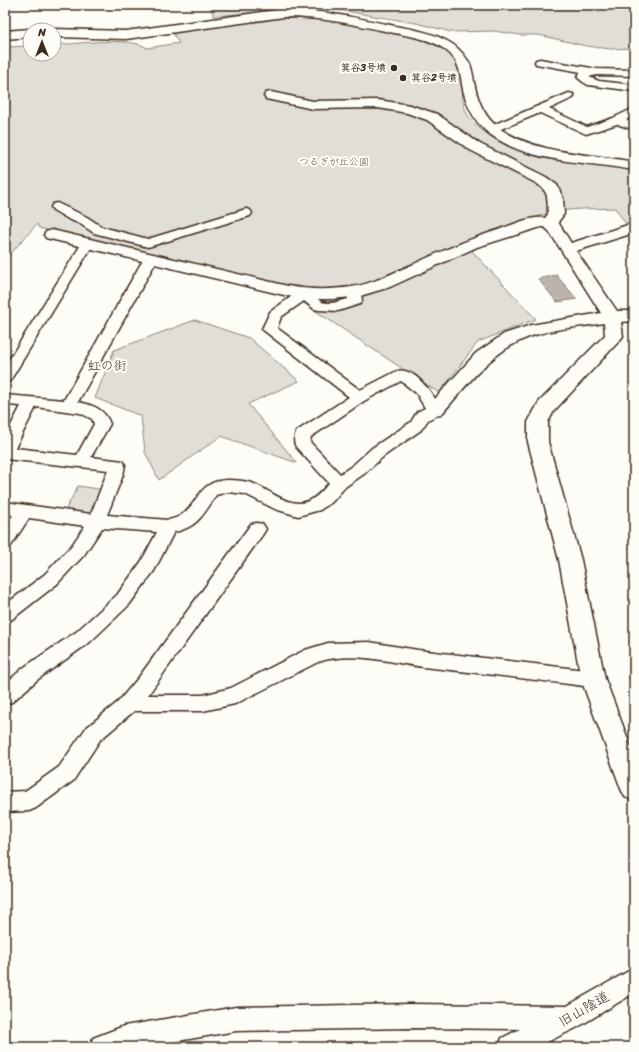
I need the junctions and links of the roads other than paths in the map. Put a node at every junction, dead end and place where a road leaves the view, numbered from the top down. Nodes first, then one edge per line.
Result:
1 (62, 33) edge
2 (22, 34) edge
3 (5, 35) edge
4 (540, 62) dead end
5 (597, 72) junction
6 (620, 73) junction
7 (634, 73) edge
8 (634, 79) edge
9 (634, 88) edge
10 (271, 96) dead end
11 (568, 96) dead end
12 (541, 109) junction
13 (634, 111) edge
14 (617, 120) junction
15 (634, 127) edge
16 (492, 129) junction
17 (634, 166) edge
18 (57, 207) dead end
19 (246, 213) dead end
20 (549, 223) junction
21 (634, 228) edge
22 (52, 235) dead end
23 (88, 243) junction
24 (567, 249) junction
25 (151, 258) junction
26 (304, 294) junction
27 (634, 316) edge
28 (612, 317) junction
29 (5, 378) edge
30 (359, 397) junction
31 (5, 400) edge
32 (31, 402) junction
33 (69, 405) junction
34 (434, 410) junction
35 (5, 453) edge
36 (81, 461) junction
37 (339, 483) junction
38 (5, 508) edge
39 (25, 511) junction
40 (97, 521) junction
41 (168, 526) junction
42 (257, 529) dead end
43 (5, 541) edge
44 (5, 615) edge
45 (593, 678) junction
46 (5, 696) edge
47 (129, 703) junction
48 (634, 789) edge
49 (5, 802) edge
50 (634, 980) edge
51 (569, 1018) junction
52 (102, 1047) edge
53 (511, 1047) edge

1 - 16 street
2 - 3 street
4 - 5 street
5 - 6 street
5 - 9 street
6 - 7 street
6 - 8 street
10 - 20 street
11 - 12 street
12 - 14 street
12 - 16 street
13 - 14 street
14 - 15 street
16 - 17 street
18 - 19 street
20 - 24 street
20 - 26 street
21 - 24 street
22 - 23 street
23 - 25 street
23 - 29 street
24 - 28 street
25 - 26 street
25 - 33 street
26 - 30 street
27 - 28 street
28 - 34 street
28 - 45 street
30 - 34 street
30 - 37 street
31 - 32 street
32 - 33 street
32 - 35 street
33 - 36 street
34 - 37 street
35 - 36 street
36 - 40 street
37 - 41 street
38 - 39 street
39 - 40 street
39 - 43 street
40 - 41 street
40 - 44 street
41 - 46 street
42 - 47 street
45 - 47 street
45 - 48 street
47 - 49 street
50 - 51 street, 旧山陰道
51 - 52 street
51 - 53 street, 旧山陰道

